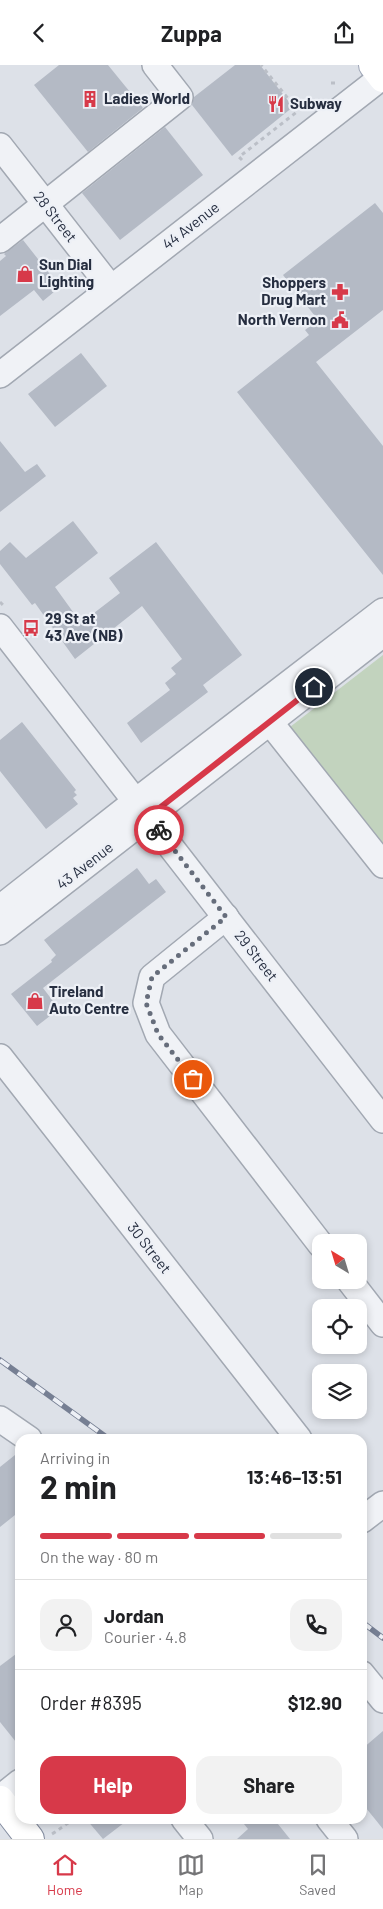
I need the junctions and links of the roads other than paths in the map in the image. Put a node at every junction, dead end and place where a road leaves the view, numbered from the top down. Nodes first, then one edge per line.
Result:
1 (155, 65) edge
2 (379, 73) edge
3 (0, 146) edge
4 (45, 205) junction
5 (0, 241) edge
6 (111, 288) junction
7 (0, 375) edge
8 (383, 611) edge
9 (0, 627) edge
10 (383, 634) edge
11 (270, 721) junction
12 (142, 809) junction
13 (383, 865) edge
14 (0, 908) edge
15 (226, 917) junction
16 (0, 932) edge
17 (0, 1057) edge
18 (383, 1120) edge
19 (313, 1234) edge
20 (356, 1289) edge
21 (383, 1325) edge
22 (0, 1419) edge
23 (22, 1434) edge
24 (295, 1434) edge
25 (383, 1504) edge
26 (367, 1516) edge
27 (367, 1680) edge
28 (383, 1700) edge
29 (15, 1786) edge
30 (0, 1799) edge
31 (15, 1813) edge
32 (27, 1824) edge
33 (188, 1824) edge
34 (333, 1824) edge
35 (41, 1837) edge
36 (200, 1839) edge
37 (345, 1839) edge

1 - 4 street
2 - 6 street, 44 Avenue
3 - 4 street, 28 Street
4 - 5 street
4 - 6 street, 28 Street
6 - 7 street, 44 Avenue
8 - 12 street, 43 Avenue
9 - 12 street, 29 Street
10 - 11 street, 43 Avenue
11 - 12 street, 43 Avenue
11 - 13 street
12 - 14 street, 43 Avenue
12 - 15 street, 29 Street
12 - 16 street, 43 Avenue
15 - 18 street, 29 Street
15 - 19 street
17 - 24 street, 30 Street
20 - 21 street
22 - 23 street
25 - 26 street
27 - 28 street
29 - 30 street
30 - 31 highway
32 - 35 highway
33 - 36 street
34 - 37 street

